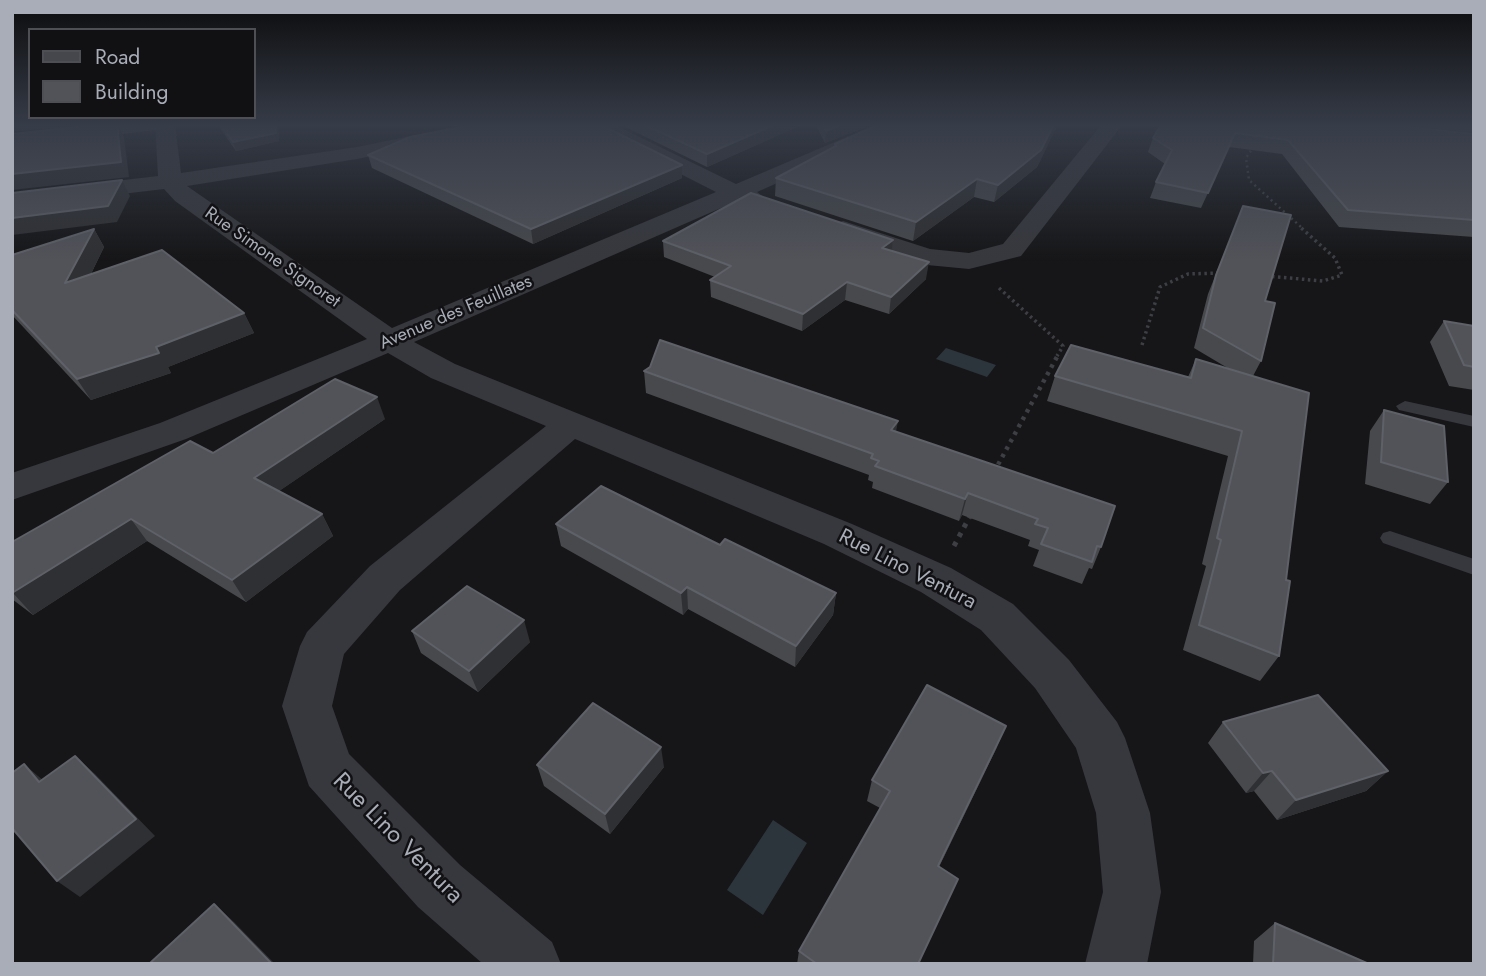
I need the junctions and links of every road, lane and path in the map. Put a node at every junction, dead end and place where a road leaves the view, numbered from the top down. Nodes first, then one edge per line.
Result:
1 (169, 170) edge
2 (258, 170) edge
3 (689, 170) edge
4 (790, 170) edge
5 (1076, 170) edge
6 (1248, 170) edge
7 (170, 181) junction
8 (736, 193) junction
9 (12, 200) edge
10 (774, 205) edge
11 (825, 223) edge
12 (968, 261) junction
13 (1222, 273) edge
14 (1260, 276) edge
15 (390, 341) junction
16 (1142, 345) dead end
17 (1405, 406) dead end
18 (1474, 422) edge
19 (571, 424) junction
20 (993, 475) edge
21 (12, 487) edge
22 (974, 510) edge
23 (1390, 538) dead end
24 (1474, 567) edge
25 (936, 580) junction
26 (530, 964) edge
27 (1116, 964) edge

1 - 7 street
2 - 7 street
3 - 8 street
4 - 8 street, Avenue des Feuillates
5 - 12 street
6 - 14 path
7 - 9 street
7 - 15 street, Rue Simone Signoret
8 - 10 street
8 - 15 street, Avenue des Feuillates
11 - 12 street
12 - 20 path
13 - 16 path
15 - 19 street, Rue Lino Ventura
15 - 21 street, Avenue des Feuillates
17 - 18 lane
19 - 25 street, Rue Lino Ventura
19 - 26 street, Rue Lino Ventura
22 - 25 path
23 - 24 lane
25 - 27 street, Rue Lino Ventura

